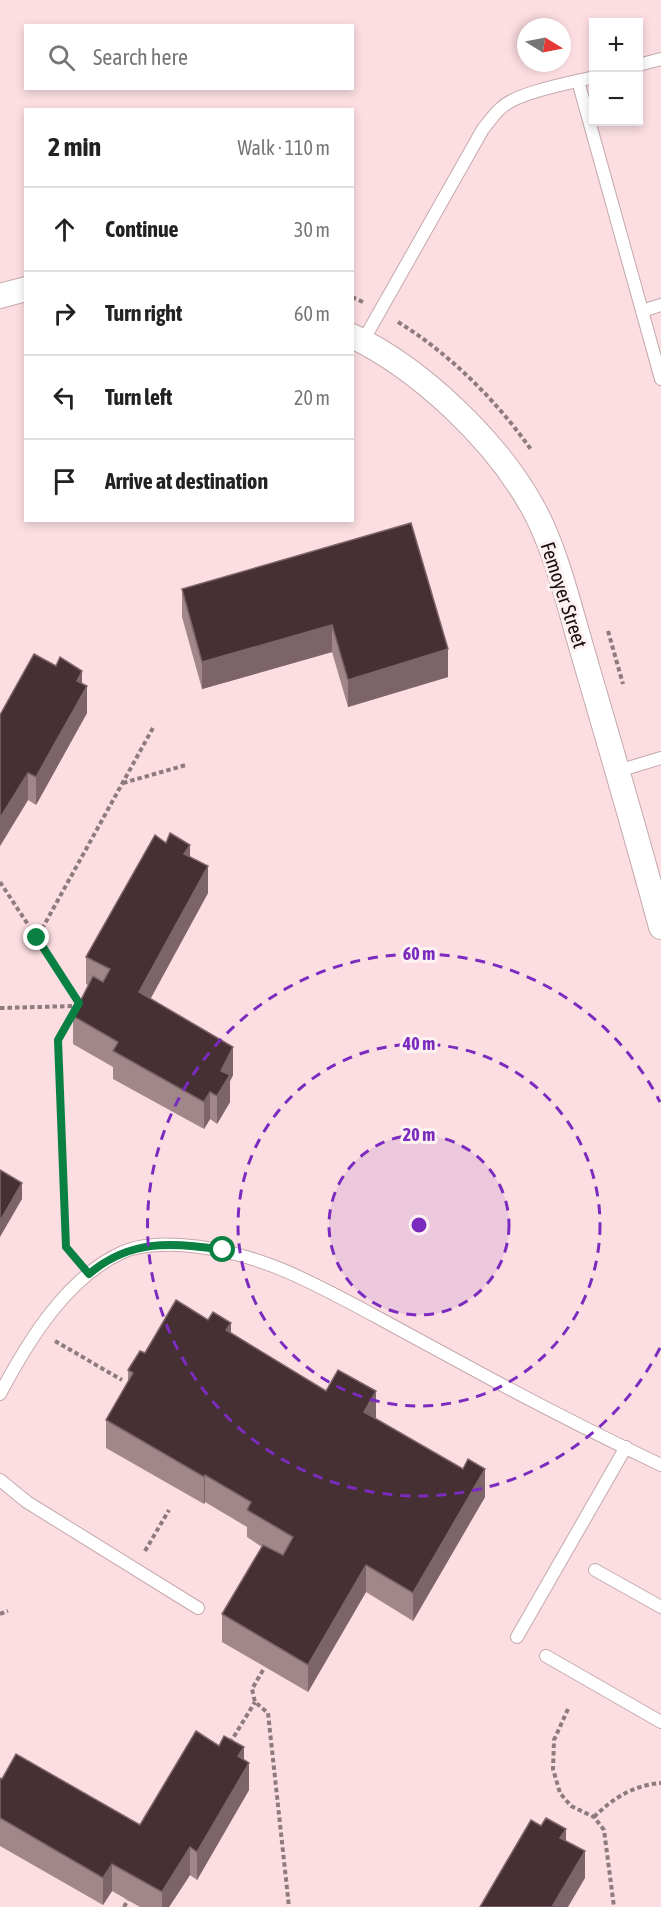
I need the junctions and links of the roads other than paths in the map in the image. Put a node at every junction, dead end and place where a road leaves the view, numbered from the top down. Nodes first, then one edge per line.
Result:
1 (661, 59) edge
2 (643, 64) edge
3 (589, 78) edge
4 (578, 81) junction
5 (24, 290) edge
6 (0, 296) edge
7 (661, 305) edge
8 (642, 311) junction
9 (358, 339) edge
10 (661, 379) edge
11 (661, 758) edge
12 (618, 771) junction
13 (661, 927) edge
14 (0, 1394) edge
15 (626, 1448) junction
16 (661, 1465) edge
17 (0, 1480) edge
18 (595, 1570) dead end
19 (661, 1607) edge
20 (198, 1608) dead end
21 (517, 1638) dead end
22 (546, 1656) dead end
23 (661, 1722) edge

1 - 2 lane
3 - 4 lane
4 - 8 lane
4 - 9 lane
5 - 6 street
7 - 8 lane
8 - 10 lane
9 - 12 street, Femoyer Street
11 - 12 lane
12 - 13 street, Femoyer Street
14 - 15 lane
15 - 16 lane
15 - 21 lane
17 - 20 lane
18 - 19 lane
22 - 23 lane

